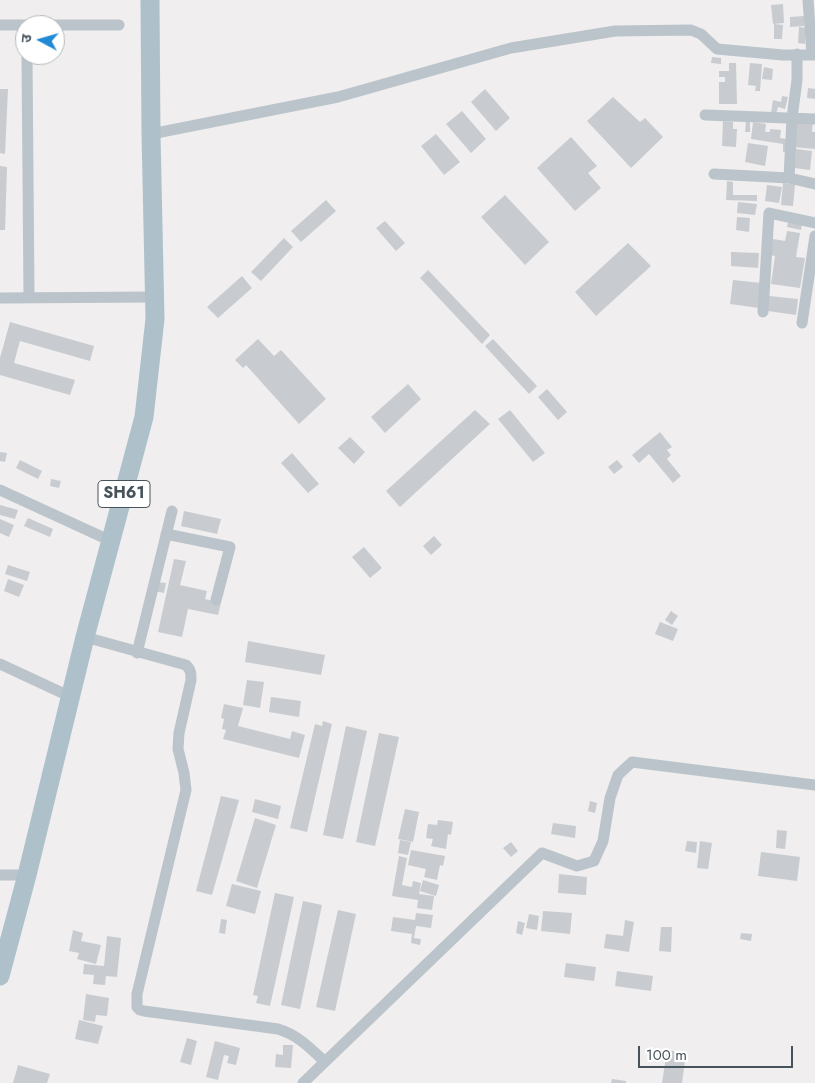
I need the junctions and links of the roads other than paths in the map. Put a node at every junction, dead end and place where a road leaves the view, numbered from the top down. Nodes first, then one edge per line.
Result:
1 (150, 0) edge
2 (808, 0) edge
3 (0, 25) edge
4 (15, 25) edge
5 (65, 25) edge
6 (119, 25) dead end
7 (797, 54) junction
8 (814, 55) edge
9 (27, 65) edge
10 (705, 115) dead end
11 (792, 118) junction
12 (815, 119) edge
13 (151, 134) junction
14 (714, 174) dead end
15 (789, 178) junction
16 (815, 184) edge
17 (815, 223) edge
18 (815, 236) edge
19 (155, 297) junction
20 (0, 298) edge
21 (29, 298) junction
22 (762, 312) dead end
23 (802, 323) dead end
24 (0, 490) edge
25 (172, 511) dead end
26 (166, 534) junction
27 (111, 541) junction
28 (216, 600) dead end
29 (85, 637) junction
30 (137, 652) junction
31 (0, 664) edge
32 (71, 697) junction
33 (815, 785) edge
34 (0, 875) edge
35 (27, 875) junction
36 (0, 976) edge
37 (325, 1062) junction
38 (303, 1083) edge

1 - 13 main road, SH61
2 - 8 street
3 - 4 street
5 - 6 street
7 - 8 street
7 - 11 street
7 - 13 street
9 - 21 street
10 - 11 street
11 - 12 street
11 - 15 street
13 - 19 main road, SH61
14 - 15 street
15 - 16 street
17 - 22 street
18 - 23 street
19 - 21 street
19 - 27 main road, SH61
20 - 21 street
24 - 27 street
25 - 26 street
26 - 28 street
26 - 30 street
27 - 29 main road, SH61
29 - 30 street
29 - 32 main road, SH61
30 - 37 street
31 - 32 street
32 - 35 main road, SH61
33 - 37 street
34 - 35 street
35 - 36 main road, SH61
37 - 38 street

